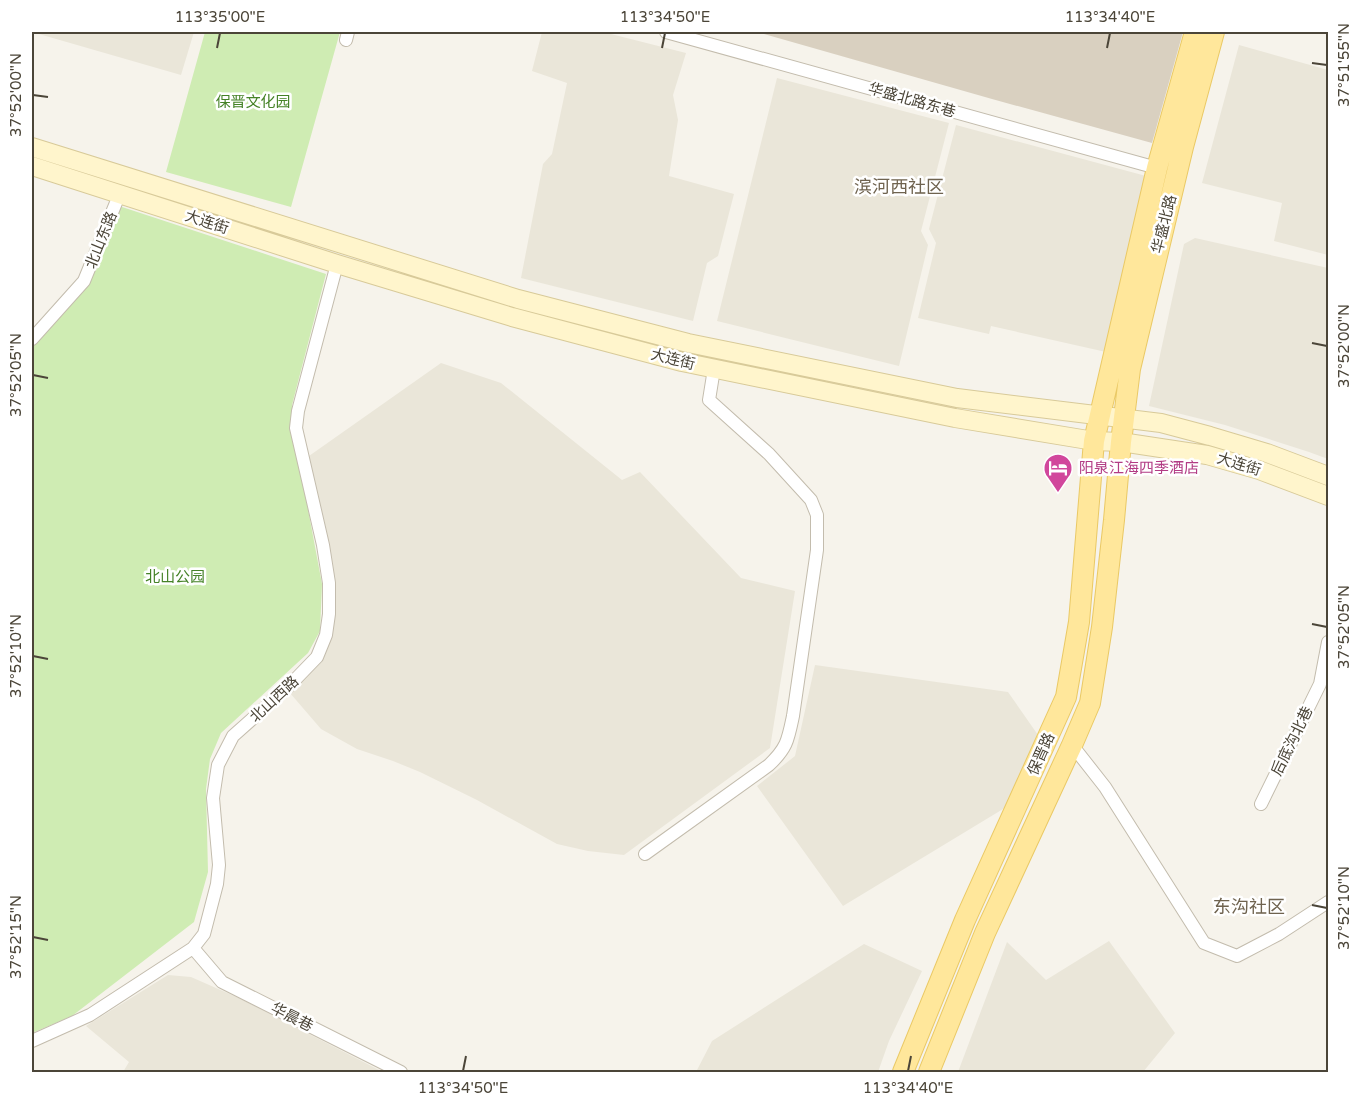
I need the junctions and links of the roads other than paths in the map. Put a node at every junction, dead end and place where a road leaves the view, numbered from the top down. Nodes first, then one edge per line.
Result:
1 (666, 32) edge
2 (1195, 32) edge
3 (1214, 32) edge
4 (32, 147) edge
5 (32, 166) edge
6 (1157, 168) junction
7 (120, 193) junction
8 (337, 264) junction
9 (32, 339) edge
10 (714, 369) junction
11 (1099, 415) junction
12 (1124, 418) junction
13 (1094, 441) junction
14 (1121, 442) junction
15 (1329, 476) edge
16 (1329, 496) edge
17 (1329, 642) edge
18 (1072, 745) junction
19 (1261, 804) dead end
20 (645, 854) dead end
21 (1329, 902) edge
22 (194, 948) junction
23 (32, 1041) edge
24 (401, 1072) edge
25 (903, 1072) edge
26 (928, 1072) edge

1 - 6 street, 华盛北路东巷
2 - 6 main road, 华盛北路
3 - 12 main road, 华盛北路
4 - 11 main road, 大连街
5 - 7 main road, 大连街
6 - 11 main road, 华盛北路
7 - 8 main road, 大连街
7 - 9 street, 北山东路
8 - 10 main road, 大连街
8 - 22 street, 北山西路
10 - 13 main road, 大连街
10 - 20 street
11 - 12 main road, 大连街
11 - 13 main road, 保晋路
12 - 14 main road, 保晋路
12 - 15 main road, 大连街
13 - 14 main road, 大连街
13 - 25 main road, 保晋路
14 - 16 main road, 大连街
14 - 18 main road, 保晋路
17 - 19 street, 后底沟北巷
18 - 21 street
18 - 26 main road, 保晋路
22 - 23 street
22 - 24 street, 华晨巷

